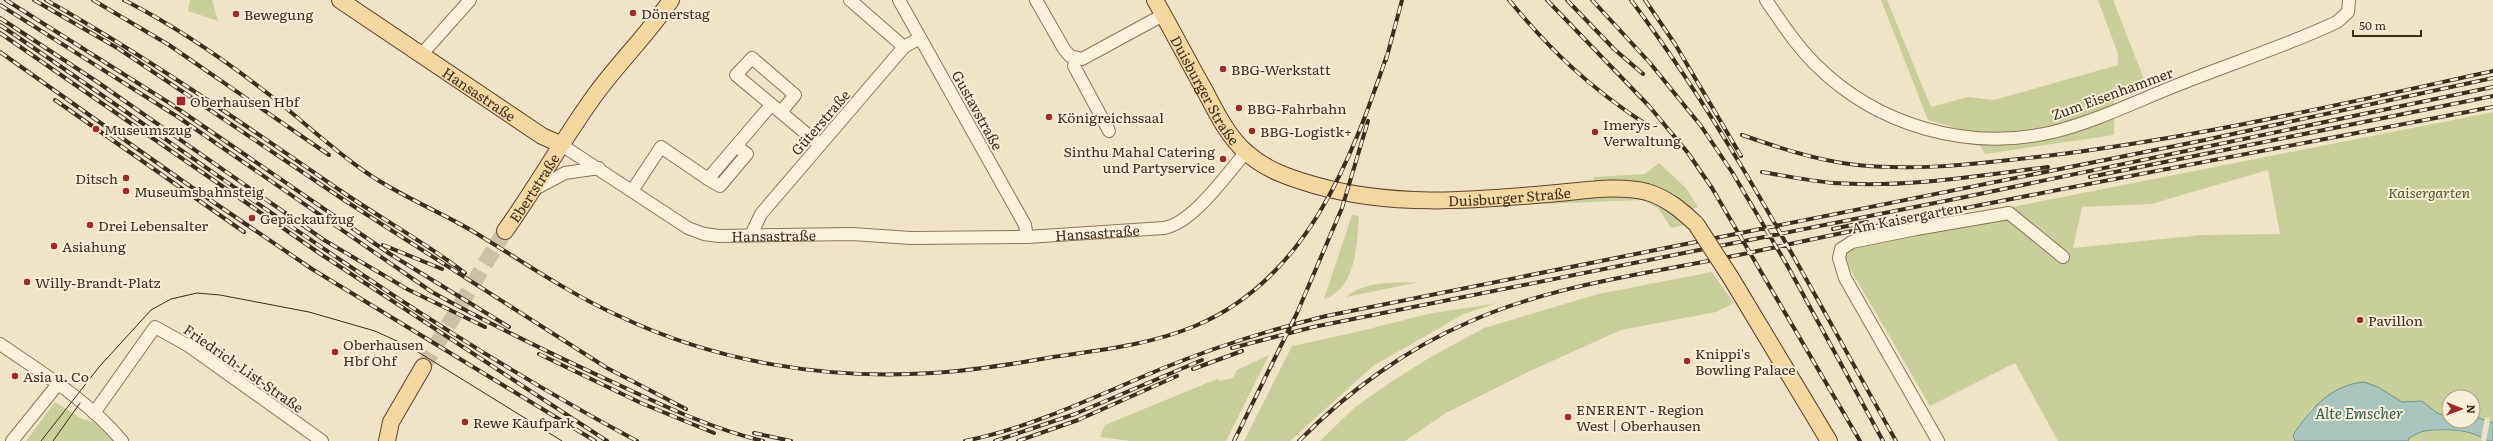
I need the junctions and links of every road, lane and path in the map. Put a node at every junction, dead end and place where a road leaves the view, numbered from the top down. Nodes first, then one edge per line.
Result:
1 (340, 0) edge
2 (470, 0) edge
3 (672, 0) edge
4 (850, 0) edge
5 (899, 0) edge
6 (1036, 0) edge
7 (1155, 0) edge
8 (1766, 0) edge
9 (2349, 0) edge
10 (1163, 15) junction
11 (920, 38) junction
12 (904, 47) junction
13 (421, 55) junction
14 (1076, 58) junction
15 (1109, 131) dead end
16 (560, 144) junction
17 (820, 145) junction
18 (1246, 152) junction
19 (599, 168) junction
20 (533, 190) junction
21 (632, 192) junction
22 (505, 231) tunnel mouth
23 (751, 235) junction
24 (1027, 237) junction
25 (2064, 257) dead end
26 (0, 344) edge
27 (422, 367) tunnel mouth
28 (58, 384) junction
29 (94, 413) junction
30 (384, 439) edge
31 (12, 441) edge
32 (122, 441) edge
33 (322, 441) edge
34 (1829, 441) edge
35 (1938, 441) edge

1 - 13 main road, Hansastraße
2 - 13 street
3 - 16 main road, Ebertstraße
4 - 12 street
5 - 11 street, Gustavstraße
6 - 14 street
7 - 10 main road, Duisburger Straße
8 - 9 street, Zum Eisenhammer
10 - 14 street
10 - 18 main road, Duisburger Straße
11 - 12 street, Güterstraße
11 - 24 street, Gustavstraße
12 - 17 street, Güterstraße
13 - 16 main road, Hansastraße
14 - 15 street
16 - 19 street, Hansastraße
16 - 20 main road, Ebertstraße
17 - 21 street
17 - 23 street, Güterstraße
18 - 24 street, Hansastraße
18 - 34 main road, Duisburger Straße, bridge
19 - 20 street
19 - 21 street, Hansastraße
20 - 22 main road, Ebertstraße
21 - 23 street, Hansastraße
23 - 24 street, Hansastraße
25 - 35 street, Am Kaisergarten
26 - 28 street
27 - 30 main road
28 - 29 street
28 - 31 street
29 - 32 street
29 - 33 street, Friedrich-List-Straße

